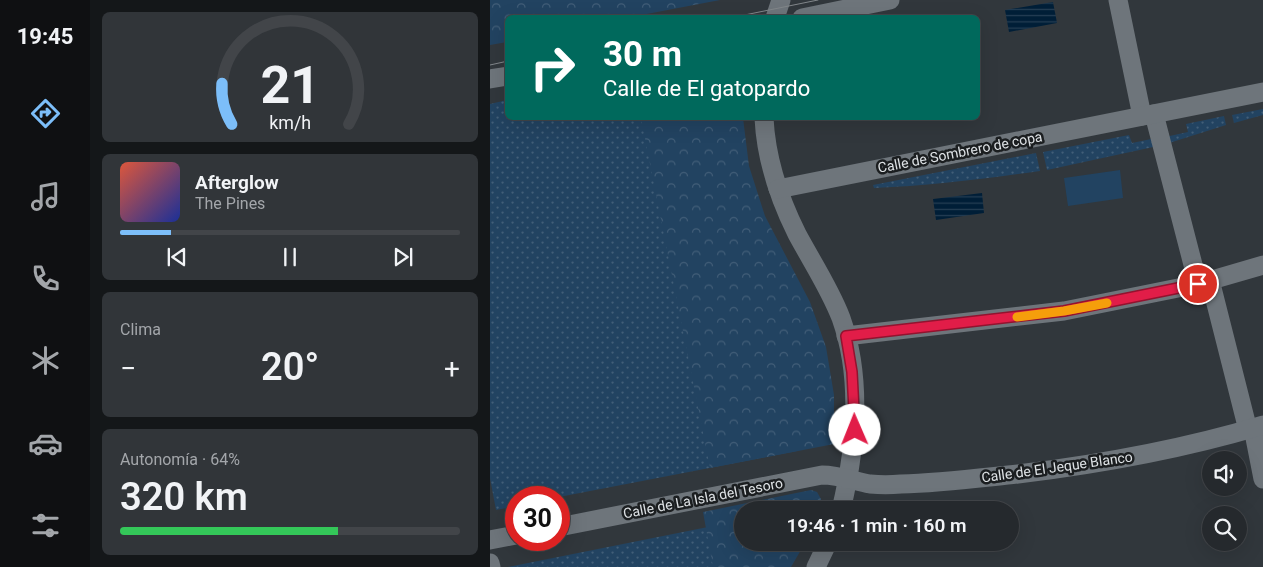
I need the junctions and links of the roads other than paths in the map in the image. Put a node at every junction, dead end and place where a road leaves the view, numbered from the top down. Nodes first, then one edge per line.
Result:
1 (782, 0) edge
2 (890, 0) edge
3 (1118, 0) edge
4 (776, 15) edge
5 (817, 15) edge
6 (505, 76) edge
7 (490, 79) edge
8 (1263, 92) edge
9 (1148, 115) junction
10 (764, 120) edge
11 (778, 188) junction
12 (1263, 265) edge
13 (1204, 282) junction
14 (846, 336) junction
15 (1255, 428) edge
16 (848, 478) junction
17 (1263, 479) edge
18 (843, 501) edge
19 (570, 525) edge
20 (505, 537) edge
21 (490, 540) edge
22 (824, 551) edge
23 (490, 563) edge
24 (491, 567) edge
25 (816, 567) edge

1 - 4 street
2 - 5 street
3 - 9 street
6 - 7 street
8 - 9 street, Calle de Sombrero de copa
9 - 11 street, Calle de Sombrero de copa
9 - 13 street
10 - 11 street
11 - 14 street
12 - 13 street
13 - 14 street
13 - 15 street
14 - 16 street
15 - 16 street, Calle de El Jeque Blanco
15 - 17 street
16 - 18 street
16 - 19 street, Calle de La Isla del Tesoro
20 - 21 street
22 - 25 street
23 - 24 street

